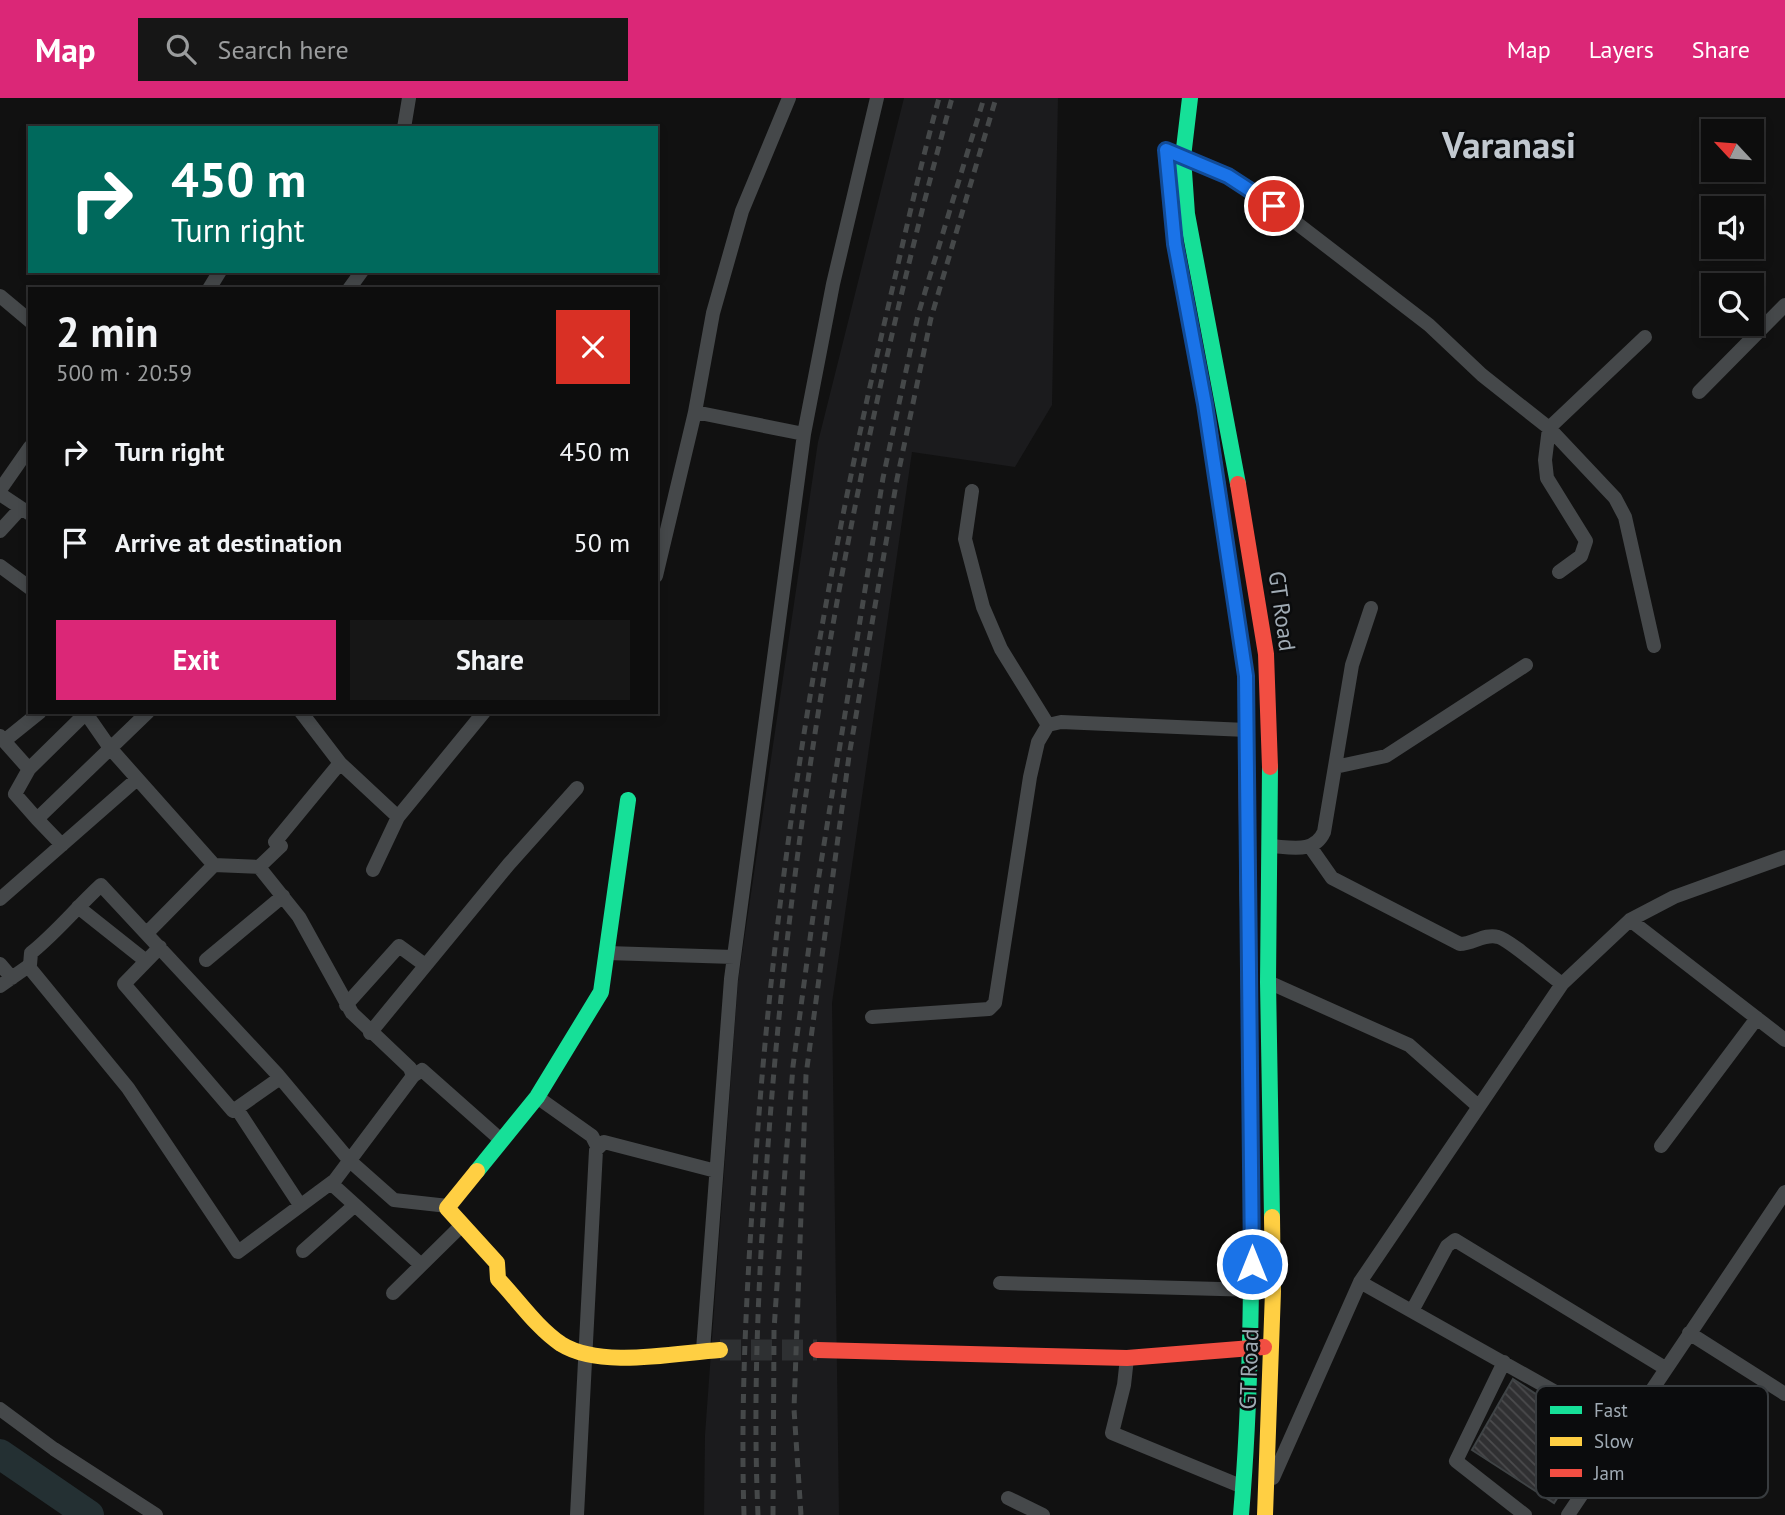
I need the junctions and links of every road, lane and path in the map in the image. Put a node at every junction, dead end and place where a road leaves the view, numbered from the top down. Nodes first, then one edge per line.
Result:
1 (409, 98) edge
2 (789, 98) edge
3 (877, 98) edge
4 (1189, 98) edge
5 (404, 126) edge
6 (1168, 130) dead end
7 (1166, 150) junction
8 (1184, 158) junction
9 (1167, 172) dead end
10 (1169, 194) dead end
11 (1173, 232) dead end
12 (0, 296) edge
13 (1785, 305) edge
14 (28, 319) edge
15 (1645, 337) dead end
16 (1699, 392) dead end
17 (1222, 402) junction
18 (695, 412) junction
19 (1549, 428) junction
20 (804, 434) junction
21 (28, 450) edge
22 (972, 491) dead end
23 (0, 492) edge
24 (25, 511) edge
25 (662, 523) edge
26 (0, 531) edge
27 (658, 558) edge
28 (0, 566) edge
29 (1559, 572) dead end
30 (28, 587) edge
31 (1371, 608) dead end
32 (1654, 646) dead end
33 (1525, 665) dead end
34 (1267, 675) junction
35 (1246, 676) junction
36 (37, 714) edge
37 (83, 714) edge
38 (86, 714) edge
39 (146, 714) edge
40 (303, 714) edge
41 (482, 714) edge
42 (1048, 725) junction
43 (1247, 730) junction
44 (2, 738) edge
45 (110, 748) junction
46 (340, 762) junction
47 (1335, 767) junction
48 (29, 769) junction
49 (137, 779) junction
50 (577, 789) dead end
51 (628, 800) dead end
52 (398, 817) junction
53 (37, 819) junction
54 (62, 845) junction
55 (1269, 846) junction
56 (1311, 848) junction
57 (1785, 857) edge
58 (214, 865) junction
59 (259, 867) junction
60 (373, 870) dead end
61 (283, 896) junction
62 (0, 899) edge
63 (78, 907) junction
64 (1630, 920) junction
65 (147, 933) junction
66 (160, 947) junction
67 (607, 953) junction
68 (734, 957) junction
69 (206, 960) dead end
70 (146, 961) junction
71 (0, 964) edge
72 (425, 965) junction
73 (28, 966) junction
74 (6, 982) edge
75 (1269, 982) junction
76 (1562, 984) junction
77 (346, 1005) junction
78 (872, 1017) dead end
79 (1757, 1018) junction
80 (370, 1033) junction
81 (1785, 1040) edge
82 (413, 1076) junction
83 (280, 1078) junction
84 (537, 1097) junction
85 (1478, 1106) junction
86 (1270, 1107) junction
87 (1251, 1108) junction
88 (237, 1109) junction
89 (501, 1140) junction
90 (597, 1146) junction
91 (1661, 1146) dead end
92 (350, 1161) junction
93 (716, 1171) junction
94 (335, 1180) junction
95 (1785, 1192) edge
96 (300, 1205) junction
97 (355, 1205) junction
98 (448, 1206) junction
99 (462, 1225) junction
100 (303, 1251) dead end
101 (421, 1264) junction
102 (1360, 1282) junction
103 (1000, 1283) dead end
104 (1252, 1290) junction
105 (1273, 1291) junction
106 (393, 1293) dead end
107 (1412, 1311) junction
108 (1689, 1333) junction
109 (1251, 1347) junction
110 (1273, 1347) junction
111 (703, 1350) junction
112 (720, 1350) tunnel mouth
113 (817, 1350) tunnel mouth
114 (584, 1353) junction
115 (1127, 1358) junction
116 (1504, 1362) junction
117 (1665, 1368) junction
118 (1546, 1386) edge
119 (1653, 1386) edge
120 (1785, 1394) edge
121 (0, 1409) edge
122 (1244, 1487) junction
123 (1267, 1492) junction
124 (1008, 1498) dead end
125 (1578, 1498) edge
126 (156, 1515) edge
127 (577, 1515) edge
128 (1043, 1515) edge
129 (1241, 1515) edge
130 (1265, 1515) edge
131 (1525, 1515) edge
132 (1567, 1515) edge

1 - 5 street
2 - 18 street
3 - 20 street
4 - 8 main road, GT Road
6 - 7 main road
7 - 8 street
7 - 9 main road
8 - 17 main road, GT Road
8 - 19 street
10 - 11 main road
12 - 14 street
13 - 16 street
15 - 19 street
17 - 34 main road, GT Road
17 - 35 main road, GT Road
18 - 20 street
18 - 25 street
19 - 29 street
19 - 32 street
20 - 68 street
21 - 23 street
22 - 42 street
23 - 24 street
24 - 26 street
25 - 27 street
28 - 30 street
31 - 47 street
33 - 47 street
34 - 35 main road
34 - 55 main road, GT Road
35 - 43 main road, GT Road
36 - 44 street
37 - 48 street
38 - 45 street
39 - 45 street
40 - 46 street
41 - 52 street
42 - 43 street
42 - 78 street
43 - 87 main road, GT Road
44 - 48 street
45 - 49 street
45 - 53 street
46 - 52 street
46 - 59 street
47 - 56 street
48 - 53 street
49 - 54 street
49 - 58 street
50 - 72 street
51 - 67 main road
52 - 60 street
53 - 54 street
54 - 62 street
55 - 56 street
55 - 75 main road, GT Road
56 - 76 street
57 - 64 street
58 - 59 street
58 - 65 street
59 - 61 street
61 - 69 street
61 - 77 street
63 - 65 street
63 - 70 street
63 - 73 street
64 - 76 street
64 - 79 street
65 - 66 street
66 - 70 street
66 - 83 street
67 - 68 street
67 - 84 main road
68 - 93 street
70 - 88 street
71 - 74 street
72 - 77 street
72 - 80 street
73 - 74 street
73 - 96 street
75 - 85 street
75 - 86 main road, GT Road
76 - 85 street
77 - 80 street
79 - 81 street
79 - 91 street
80 - 82 street
82 - 89 street
82 - 92 street
83 - 88 street
83 - 92 street
84 - 89 main road
84 - 90 street
85 - 102 street
86 - 87 main road
86 - 105 main road, GT Road
87 - 104 main road, GT Road
88 - 96 street
89 - 98 main road
90 - 93 street
90 - 114 street
92 - 94 street
92 - 98 street
93 - 111 street
94 - 96 street
94 - 97 street
95 - 108 street
97 - 100 street
97 - 101 street
98 - 99 main road
99 - 101 street
99 - 114 main road
101 - 106 street
102 - 107 street
102 - 123 street
103 - 104 street
104 - 105 street
104 - 109 main road, GT Road
105 - 110 main road, GT Road
107 - 116 street
107 - 117 street
108 - 117 street
108 - 120 street
109 - 110 main road
109 - 115 main road
109 - 122 main road, GT Road
110 - 123 main road, GT Road
111 - 112 main road
111 - 114 main road
113 - 115 main road
114 - 127 street
115 - 122 street
116 - 118 street
116 - 131 street
117 - 119 street
121 - 126 street
122 - 129 main road, GT Road
123 - 130 main road, GT Road
124 - 128 street
125 - 132 street

